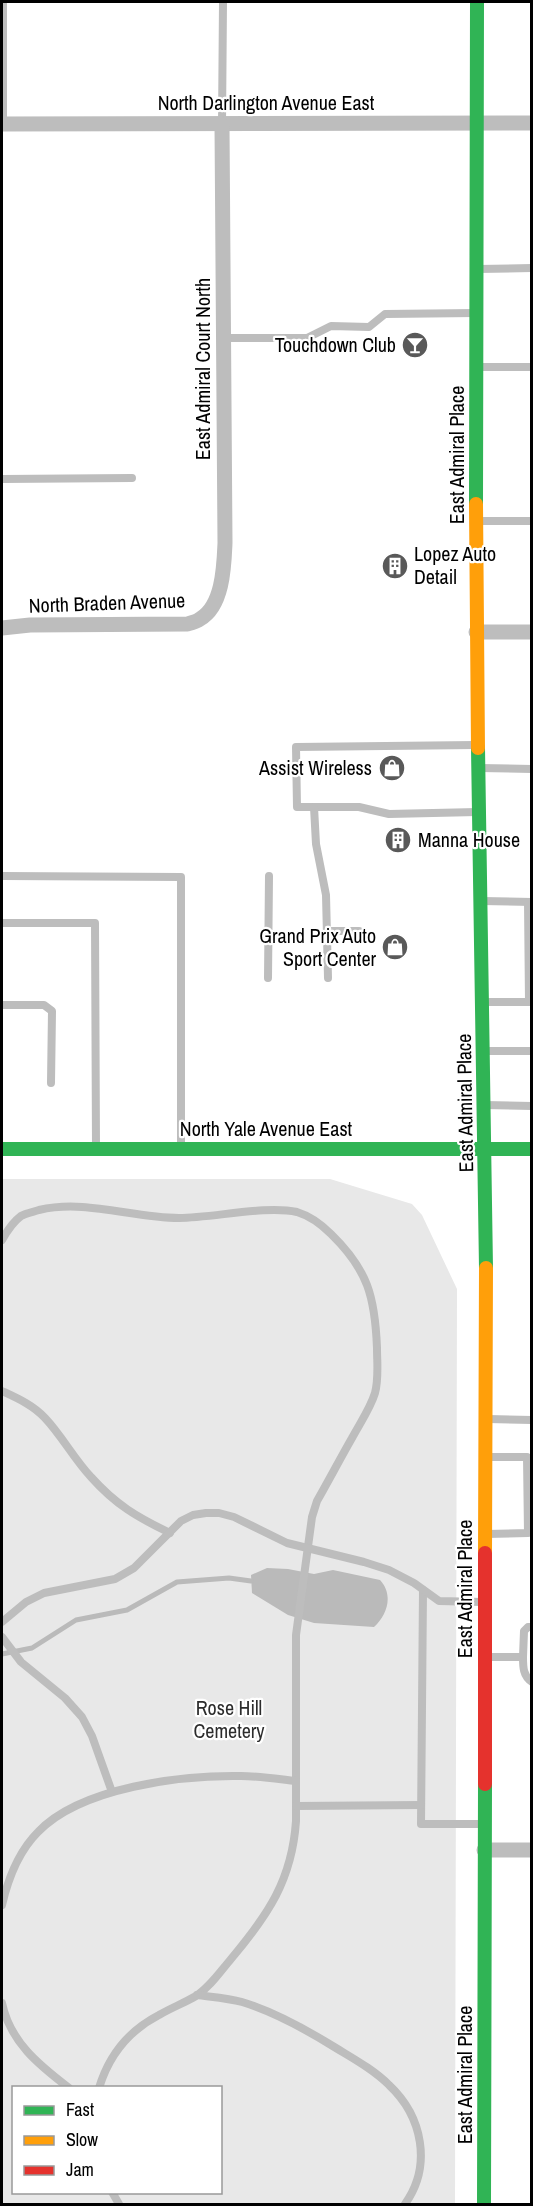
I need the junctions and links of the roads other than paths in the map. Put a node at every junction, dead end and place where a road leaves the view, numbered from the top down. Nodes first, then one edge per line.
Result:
1 (3, 2) edge
2 (223, 2) edge
3 (477, 2) edge
4 (477, 123) junction
5 (531, 123) edge
6 (2, 124) edge
7 (222, 125) junction
8 (531, 268) edge
9 (477, 269) junction
10 (477, 313) junction
11 (223, 338) junction
12 (476, 367) junction
13 (531, 367) edge
14 (132, 478) dead end
15 (2, 479) edge
16 (476, 521) junction
17 (531, 521) edge
18 (210, 611) joint
19 (2, 628) edge
20 (476, 632) junction
21 (531, 632) edge
22 (478, 745) junction
23 (478, 768) junction
24 (531, 769) edge
25 (314, 807) junction
26 (479, 812) junction
27 (2, 876) edge
28 (269, 876) dead end
29 (480, 901) junction
30 (530, 902) edge
31 (2, 923) edge
32 (327, 931) junction
33 (359, 931) dead end
34 (268, 978) dead end
35 (328, 978) dead end
36 (483, 1002) junction
37 (530, 1002) edge
38 (2, 1005) edge
39 (483, 1051) junction
40 (531, 1051) edge
41 (51, 1083) dead end
42 (483, 1105) junction
43 (531, 1106) edge
44 (2, 1149) edge
45 (96, 1149) junction
46 (181, 1149) junction
47 (485, 1149) junction
48 (531, 1149) edge
49 (2, 1240) edge
50 (2, 1391) edge
51 (485, 1419) junction
52 (531, 1420) edge
53 (485, 1458) junction
54 (170, 1533) junction
55 (484, 1534) junction
56 (308, 1549) junction
57 (423, 1590) junction
58 (484, 1602) junction
59 (2, 1622) edge
60 (531, 1627) edge
61 (3, 1639) edge
62 (484, 1656) junction
63 (523, 1657) junction
64 (531, 1682) edge
65 (296, 1781) junction
66 (112, 1792) junction
67 (421, 1805) junction
68 (296, 1806) junction
69 (484, 1824) junction
70 (484, 1850) junction
71 (531, 1850) edge
72 (2, 1905) edge
73 (197, 1995) junction
74 (2, 2003) edge
75 (66, 2086) edge
76 (100, 2086) edge
77 (405, 2205) edge
78 (484, 2205) edge

1 - 6 lane
2 - 7 lane
3 - 4 main road, East Admiral Place
4 - 5 street, North Darlington Avenue East
4 - 7 street, North Darlington Avenue East
4 - 9 main road, East Admiral Place
6 - 7 street, North Darlington Avenue East
7 - 11 street, East Admiral Court North
8 - 9 lane
9 - 10 main road, East Admiral Place
10 - 11 lane
10 - 12 main road, East Admiral Place
11 - 18 street, East Admiral Court North
12 - 13 lane
12 - 16 main road, East Admiral Place
14 - 15 lane
16 - 17 lane
16 - 20 main road, East Admiral Place
18 - 19 street, North Braden Avenue
20 - 21 street
20 - 22 main road, East Admiral Place
22 - 23 main road, East Admiral Place
22 - 25 lane
23 - 24 lane
23 - 26 main road, East Admiral Place
25 - 26 lane
25 - 32 lane
26 - 29 main road, East Admiral Place
27 - 46 lane
28 - 34 lane
29 - 30 lane
29 - 36 main road, East Admiral Place
30 - 37 lane
31 - 45 lane
32 - 33 lane
32 - 35 lane
36 - 37 lane
36 - 39 main road, East Admiral Place
38 - 41 lane
39 - 40 lane
39 - 42 main road, East Admiral Place
42 - 43 lane
42 - 47 main road, East Admiral Place
44 - 45 main road, North Yale Avenue East
45 - 46 main road, North Yale Avenue East
46 - 47 main road, North Yale Avenue East
47 - 48 main road, North Yale Avenue East
47 - 51 main road, East Admiral Place
49 - 56 lane
50 - 54 lane
51 - 52 lane
51 - 53 main road, East Admiral Place
53 - 55 main road, East Admiral Place
53 - 55 lane
54 - 56 lane
54 - 59 lane
55 - 58 main road, East Admiral Place
56 - 57 lane
56 - 65 lane
57 - 58 lane
57 - 67 lane
58 - 62 main road, East Admiral Place
60 - 63 lane
61 - 66 lane
62 - 63 lane
62 - 69 main road, East Admiral Place
63 - 64 lane
65 - 66 lane
65 - 68 lane
66 - 72 lane
67 - 68 lane
67 - 69 lane
68 - 73 lane
69 - 70 main road, East Admiral Place
70 - 71 street
70 - 78 main road, East Admiral Place
73 - 76 lane
73 - 77 lane
74 - 75 lane

